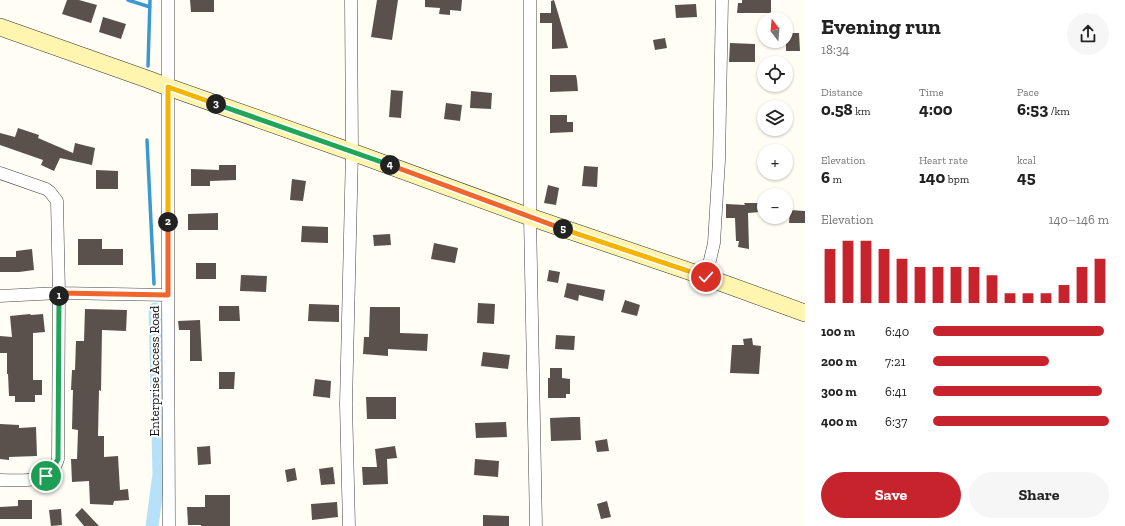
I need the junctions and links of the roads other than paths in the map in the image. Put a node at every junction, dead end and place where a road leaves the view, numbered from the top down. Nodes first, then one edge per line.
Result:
1 (168, 0) edge
2 (351, 0) edge
3 (530, 0) edge
4 (722, 0) edge
5 (0, 27) edge
6 (168, 87) junction
7 (352, 152) junction
8 (0, 173) edge
9 (530, 217) junction
10 (706, 277) junction
11 (59, 293) junction
12 (168, 295) junction
13 (0, 296) edge
14 (805, 313) edge
15 (0, 480) edge
16 (169, 526) edge
17 (349, 526) edge
18 (536, 526) edge

1 - 6 street, Enterprise Access Road
2 - 7 street
3 - 9 street
4 - 10 street
5 - 6 main road
6 - 7 main road
6 - 12 street, Enterprise Access Road
7 - 9 main road
7 - 17 street
8 - 11 street
9 - 10 main road
9 - 18 street
10 - 14 main road
11 - 12 street
11 - 13 street
11 - 15 street
12 - 16 street, Enterprise Access Road

